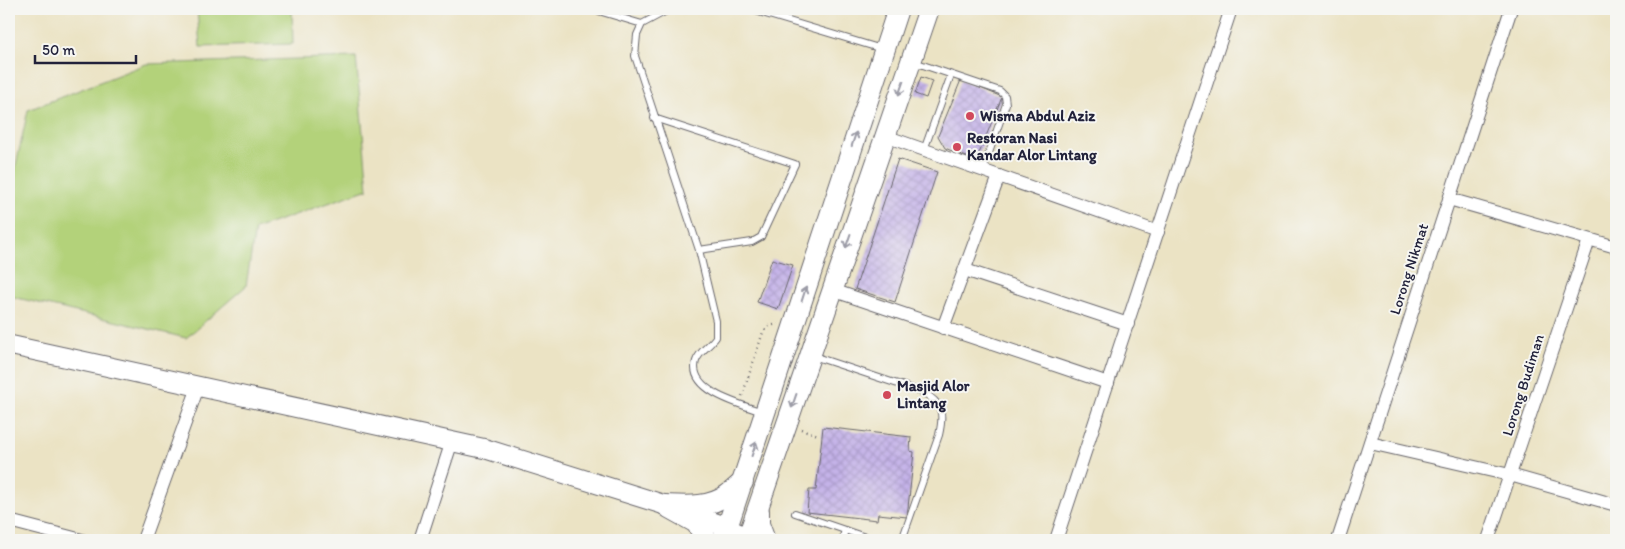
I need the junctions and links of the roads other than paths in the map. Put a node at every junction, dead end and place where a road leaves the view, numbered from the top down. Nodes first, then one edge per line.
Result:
1 (592, 9) edge
2 (670, 9) edge
3 (749, 9) edge
4 (898, 9) edge
5 (929, 9) edge
6 (1231, 9) edge
7 (1510, 9) edge
8 (642, 24) junction
9 (884, 49) junction
10 (911, 61) junction
11 (951, 74) junction
12 (654, 118) junction
13 (885, 136) junction
14 (924, 150) junction
15 (983, 170) junction
16 (999, 176) junction
17 (1449, 199) junction
18 (1158, 232) junction
19 (1589, 240) junction
20 (1616, 247) edge
21 (699, 250) junction
22 (965, 270) junction
23 (832, 290) junction
24 (1128, 324) junction
25 (943, 328) junction
26 (9, 345) edge
27 (810, 355) junction
28 (1108, 383) junction
29 (198, 387) junction
30 (766, 413) junction
31 (452, 442) junction
32 (1370, 442) junction
33 (1510, 476) junction
34 (742, 482) junction
35 (1616, 505) edge
36 (666, 506) junction
37 (795, 513) dead end
38 (9, 521) edge
39 (845, 530) junction
40 (725, 534) edge
41 (82, 540) edge
42 (143, 540) edge
43 (420, 540) edge
44 (707, 540) edge
45 (753, 540) edge
46 (842, 540) edge
47 (874, 540) edge
48 (902, 540) edge
49 (1056, 540) edge
50 (1338, 540) edge
51 (1488, 540) edge

1 - 8 lane
2 - 8 lane
3 - 9 lane
4 - 9 main road
5 - 10 main road
6 - 18 street
7 - 17 street, Lorong Nikmat
8 - 12 lane
30 -> 9 main road
10 - 11 lane
10 -> 13 main road
11 - 14 lane
11 - 15 lane
12 - 21 lane
12 - 21 lane
13 - 14 street
13 -> 23 main road
14 - 15 street
15 - 16 street
16 - 18 street
16 - 22 street
17 - 19 street
17 - 32 street, Lorong Nikmat
18 - 24 street
19 - 20 street
19 - 33 street, Lorong Budiman
21 - 30 lane
22 - 24 street
22 - 25 street
23 - 25 street
23 - 27 main road
24 - 28 street
25 - 28 street
26 - 29 street
27 -> 45 main road
27 - 48 lane
28 - 49 street
29 - 31 street
29 - 42 street
34 -> 30 main road
31 - 36 street
31 - 43 street
32 - 33 street
32 - 50 street, Lorong Nikmat
33 - 35 street
33 - 51 street, Lorong Budiman
34 - 36 main road
34 - 40 main road
36 - 40 street
36 - 44 main road
37 - 39 lane
38 - 41 street
39 - 46 lane
39 - 47 lane
40 - 45 street

